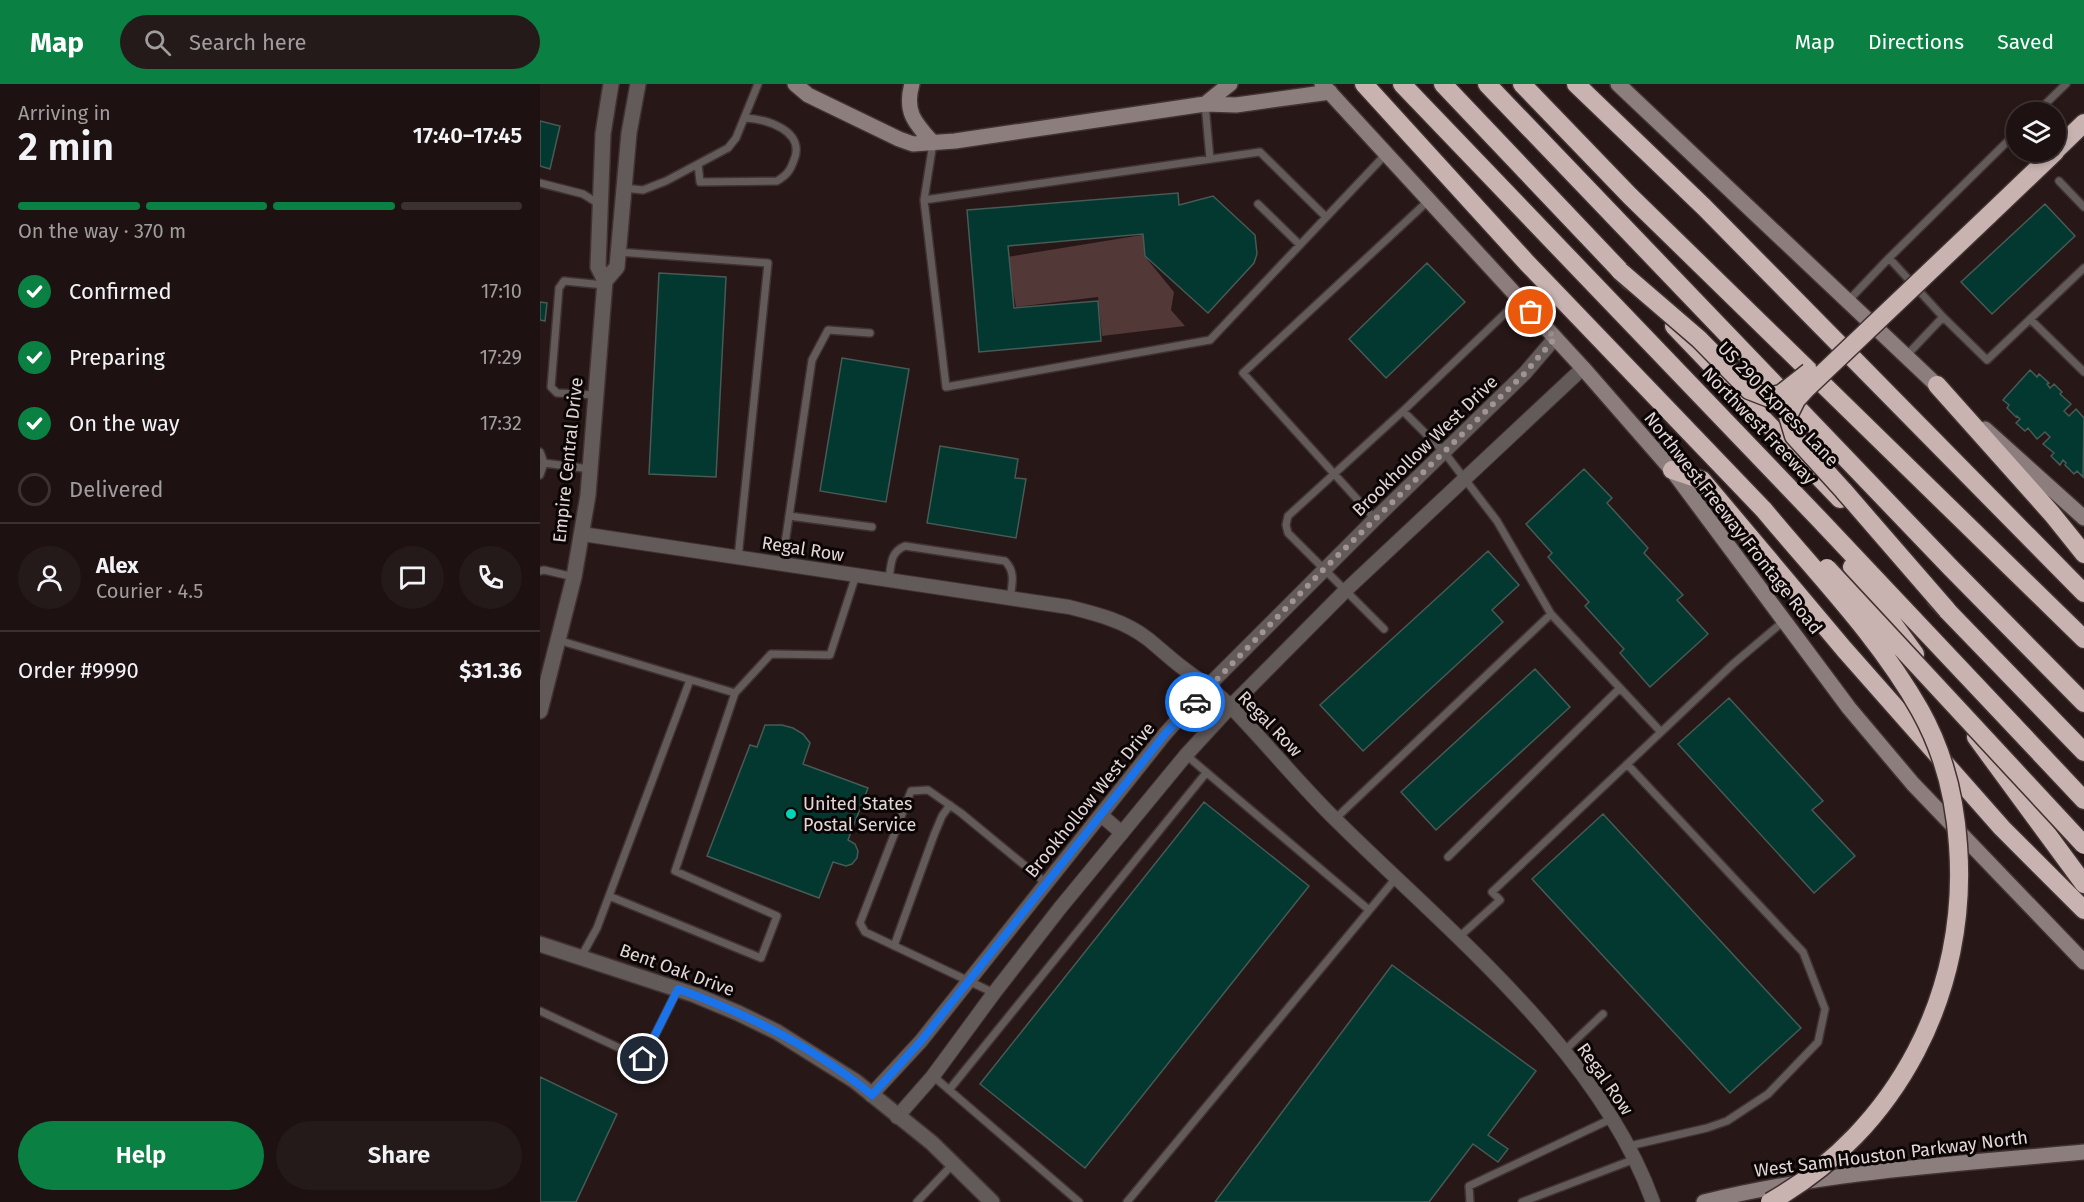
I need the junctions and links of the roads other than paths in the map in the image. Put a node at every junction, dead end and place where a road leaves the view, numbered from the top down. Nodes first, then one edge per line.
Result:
1 (611, 84) edge
2 (638, 84) edge
3 (758, 84) edge
4 (795, 84) edge
5 (912, 84) edge
6 (1230, 84) edge
7 (1364, 84) edge
8 (1402, 84) edge
9 (1443, 84) edge
10 (1487, 84) edge
11 (1522, 84) edge
12 (1576, 84) edge
13 (1618, 84) edge
14 (2066, 84) edge
15 (1326, 88) edge
16 (2047, 102) edge
17 (1205, 104) junction
18 (2084, 109) edge
19 (745, 118) junction
20 (2084, 123) edge
21 (2066, 126) edge
22 (2066, 140) edge
23 (933, 143) junction
24 (2006, 143) edge
25 (1386, 154) junction
26 (1210, 159) junction
27 (2031, 162) edge
28 (2042, 162) edge
29 (698, 164) junction
30 (2059, 181) dead end
31 (540, 183) edge
32 (623, 188) junction
33 (924, 200) junction
34 (1428, 201) junction
35 (599, 204) junction
36 (1257, 204) dead end
37 (2084, 207) edge
38 (1984, 212) junction
39 (1326, 217) junction
40 (1300, 245) junction
41 (618, 252) junction
42 (1889, 258) junction
43 (2084, 268) edge
44 (1620, 271) junction
45 (604, 283) junction
46 (1519, 300) junction
47 (1848, 301) junction
48 (1943, 317) junction
49 (2030, 319) junction
50 (870, 333) dead end
51 (1555, 338) junction
52 (1906, 356) junction
53 (1583, 368) junction
54 (2084, 372) edge
55 (1937, 385) junction
56 (596, 395) junction
57 (1403, 411) junction
58 (540, 452) edge
59 (1444, 452) junction
60 (544, 463) junction
61 (590, 469) junction
62 (1672, 470) junction
63 (540, 475) edge
64 (1335, 475) junction
65 (1463, 478) junction
66 (1764, 510) junction
67 (789, 516) junction
68 (2084, 518) edge
69 (1375, 519) junction
70 (1819, 519) junction
71 (872, 527) dead end
72 (582, 534) junction
73 (2084, 554) edge
74 (738, 558) junction
75 (782, 564) junction
76 (1324, 569) junction
77 (540, 571) edge
78 (856, 575) junction
79 (573, 577) junction
80 (889, 580) junction
81 (1345, 591) junction
82 (2084, 592) edge
83 (1010, 598) junction
84 (1947, 610) junction
85 (1551, 614) junction
86 (1785, 620) junction
87 (1384, 629) dead end
88 (2080, 636) edge
89 (558, 640) junction
90 (690, 680) junction
91 (1207, 687) junction
92 (1620, 688) junction
93 (735, 693) junction
94 (2084, 703) edge
95 (1231, 706) junction
96 (540, 711) edge
97 (1661, 732) junction
98 (2084, 752) edge
99 (1186, 755) junction
100 (1627, 764) junction
101 (1206, 772) junction
102 (2084, 800) edge
103 (950, 805) junction
104 (1101, 815) junction
105 (1335, 819) junction
106 (1122, 833) junction
107 (2084, 845) edge
108 (1448, 857) dead end
109 (1396, 878) junction
110 (1047, 883) junction
111 (2084, 884) edge
112 (609, 896) junction
113 (1370, 910) junction
114 (2084, 910) edge
115 (1458, 938) junction
116 (540, 945) edge
117 (894, 945) junction
118 (581, 957) junction
119 (2084, 962) edge
120 (968, 981) junction
121 (678, 989) junction
122 (994, 993) junction
123 (540, 1011) edge
124 (1604, 1014) dead end
125 (1564, 1051) junction
126 (933, 1076) junction
127 (949, 1090) junction
128 (872, 1095) junction
129 (897, 1117) junction
130 (1611, 1119) junction
131 (2084, 1152) edge
132 (1632, 1153) junction
133 (953, 1164) junction
134 (922, 1200) edge
135 (992, 1202) edge
136 (1079, 1202) edge
137 (1127, 1202) edge
138 (1470, 1202) edge
139 (1522, 1202) edge
140 (1653, 1202) edge
141 (1704, 1202) edge
142 (1770, 1202) edge

1 - 35 street, Empire Central Drive
2 - 32 street, Empire Central Drive
3 - 19 lane
4 - 23 main road
5 - 23 main road
6 - 17 main road
7 - 66 highway
8 - 70 highway, Northwest Freeway
9 - 44 highway, US 290 Express Lane
10 - 94 highway
11 - 88 highway
12 - 82 highway
13 - 47 main road
14 - 16 lane
15 - 17 main road
15 - 25 main road, Northwest Freeway Frontage Road
17 - 23 main road
17 - 26 lane
18 - 21 highway
19 - 29 lane
19 - 29 lane
20 - 22 highway
23 - 33 lane
24 - 42 lane
25 - 34 main road, Northwest Freeway Frontage Road
25 - 39 lane
26 - 33 lane
26 - 39 lane
27 - 38 highway
28 - 38 highway
29 - 32 lane
30 - 37 lane
31 - 35 lane
32 - 41 street, Empire Central Drive
33 - 40 lane
34 - 46 main road, Northwest Freeway Frontage Road
34 - 64 lane
35 - 45 street, Empire Central Drive
36 - 40 lane
38 - 44 highway, bridge
38 - 84 highway, bridge
39 - 40 lane
41 - 45 street, Empire Central Drive
41 - 74 lane
42 - 47 lane
42 - 48 lane
43 - 49 lane
44 - 84 highway, US 290 Express Lane, bridge
45 - 56 street, Empire Central Drive
45 - 56 lane
46 - 51 main road, Northwest Freeway Frontage Road
46 - 57 lane
47 - 52 main road
48 - 49 lane
48 - 52 lane
49 - 54 lane
50 - 67 lane
51 - 53 main road, Northwest Freeway Frontage Road
51 - 59 street, Brookhollow West Drive
52 - 55 main road
53 - 62 main road, Northwest Freeway Frontage Road
53 - 65 street
55 - 68 main road
55 - 73 highway
56 - 61 street, Empire Central Drive
57 - 59 lane
57 - 64 lane
58 - 60 lane
59 - 65 lane
59 - 69 street, Brookhollow West Drive
60 - 61 lane
60 - 63 lane
61 - 72 street, Empire Central Drive
62 - 86 main road, Northwest Freeway Frontage Road
62 - 114 highway
64 - 69 lane
64 - 76 lane
65 - 81 street
65 - 85 lane
66 - 107 highway, bridge
66 - 142 highway, bridge
67 - 71 lane
67 - 75 lane
69 - 76 street, Brookhollow West Drive
70 - 102 highway, Northwest Freeway
70 - 111 highway
72 - 74 street, Regal Row
72 - 79 street, Empire Central Drive
74 - 75 street, Regal Row
75 - 78 street, Regal Row
76 - 81 lane
76 - 91 street, Brookhollow West Drive
77 - 79 lane
78 - 80 street, Regal Row
78 - 93 lane
79 - 89 street, Empire Central Drive
80 - 83 street, Regal Row
80 - 83 lane
81 - 87 lane
81 - 95 street
83 - 91 street, Regal Row
84 - 98 highway, US 290 Express Lane
85 - 92 lane
85 - 105 lane
86 - 97 lane
86 - 119 main road, Northwest Freeway Frontage Road
89 - 90 lane
89 - 96 street, Empire Central Drive
90 - 93 lane
90 - 112 lane
91 - 95 street, Regal Row
91 - 104 street, Brookhollow West Drive
92 - 97 lane
92 - 108 lane
93 - 112 lane
95 - 99 street
95 - 105 street, Regal Row
97 - 100 lane
99 - 101 lane
99 - 106 street
100 - 115 lane
100 - 132 lane
101 - 113 lane
101 - 127 lane
103 - 110 lane
103 - 117 lane
103 - 117 lane
104 - 106 street
104 - 110 street, Brookhollow West Drive
105 - 109 street, Regal Row
106 - 122 street
109 - 113 lane
109 - 115 street, Regal Row
110 - 120 street, Brookhollow West Drive
112 - 118 lane
113 - 137 lane
115 - 125 street, Regal Row
116 - 118 street, Bent Oak Drive
117 - 120 lane
118 - 121 street, Bent Oak Drive
120 - 122 lane
120 - 128 street, Brookhollow West Drive
121 - 123 lane
121 - 128 street, Bent Oak Drive
122 - 126 street
124 - 125 lane
125 - 130 street, Regal Row
126 - 127 lane
126 - 129 street
127 - 136 lane
128 - 129 street, Bent Oak Drive
129 - 133 street, Bent Oak Drive
130 - 132 street, Regal Row
130 - 138 lane
131 - 141 main road, West Sam Houston Parkway North
132 - 139 lane
132 - 140 street, Regal Row
133 - 134 lane
133 - 135 street, Bent Oak Drive

